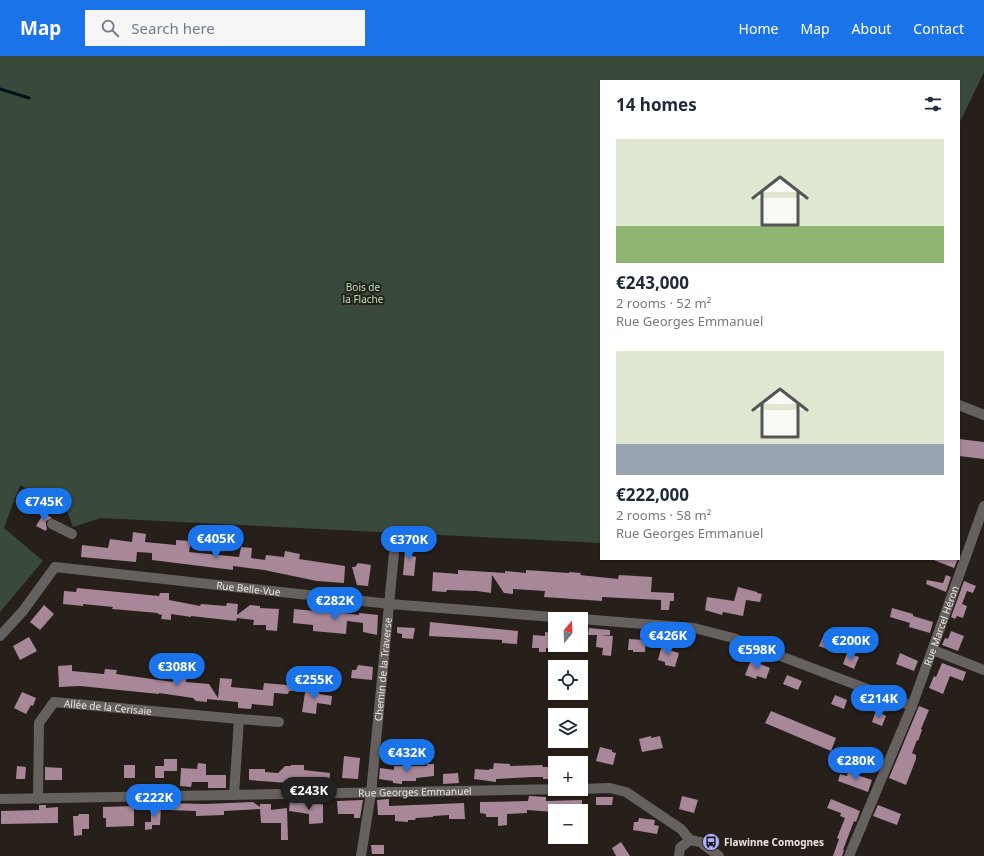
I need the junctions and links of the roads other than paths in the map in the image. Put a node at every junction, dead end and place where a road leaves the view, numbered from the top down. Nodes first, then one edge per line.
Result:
1 (960, 406) edge
2 (984, 415) edge
3 (984, 506) edge
4 (52, 524) dead end
5 (72, 534) dead end
6 (394, 553) dead end
7 (390, 604) junction
8 (548, 617) edge
9 (588, 620) edge
10 (0, 636) edge
11 (933, 650) junction
12 (984, 670) edge
13 (912, 706) junction
14 (239, 719) junction
15 (279, 722) dead end
16 (548, 789) edge
17 (588, 789) edge
18 (371, 793) junction
19 (234, 795) junction
20 (0, 799) edge
21 (38, 799) junction
22 (690, 840) junction
23 (361, 856) edge
24 (679, 856) edge
25 (719, 856) edge
26 (849, 856) edge

1 - 2 street
3 - 11 street, Rue Marcel Héron
4 - 5 street
6 - 7 street, Chemin de la Traverse
7 - 8 street, Rue Belle-Vue
7 - 10 street, Rue Belle-Vue
7 - 18 street, Chemin de la Traverse
9 - 13 street
11 - 12 street
11 - 13 street, Rue Marcel Héron
13 - 26 street, Rue Marcel Héron
14 - 15 street, Allée de la Cerisaie
14 - 19 street
14 - 21 street, Allée de la Cerisaie
16 - 18 street, Rue Georges Emmanuel
17 - 22 street
18 - 19 street, Rue Georges Emmanuel
18 - 23 street, Chemin de la Traverse
19 - 21 street, Rue Georges Emmanuel
20 - 21 street, Rue Georges Emmanuel
22 - 24 street
22 - 25 street

